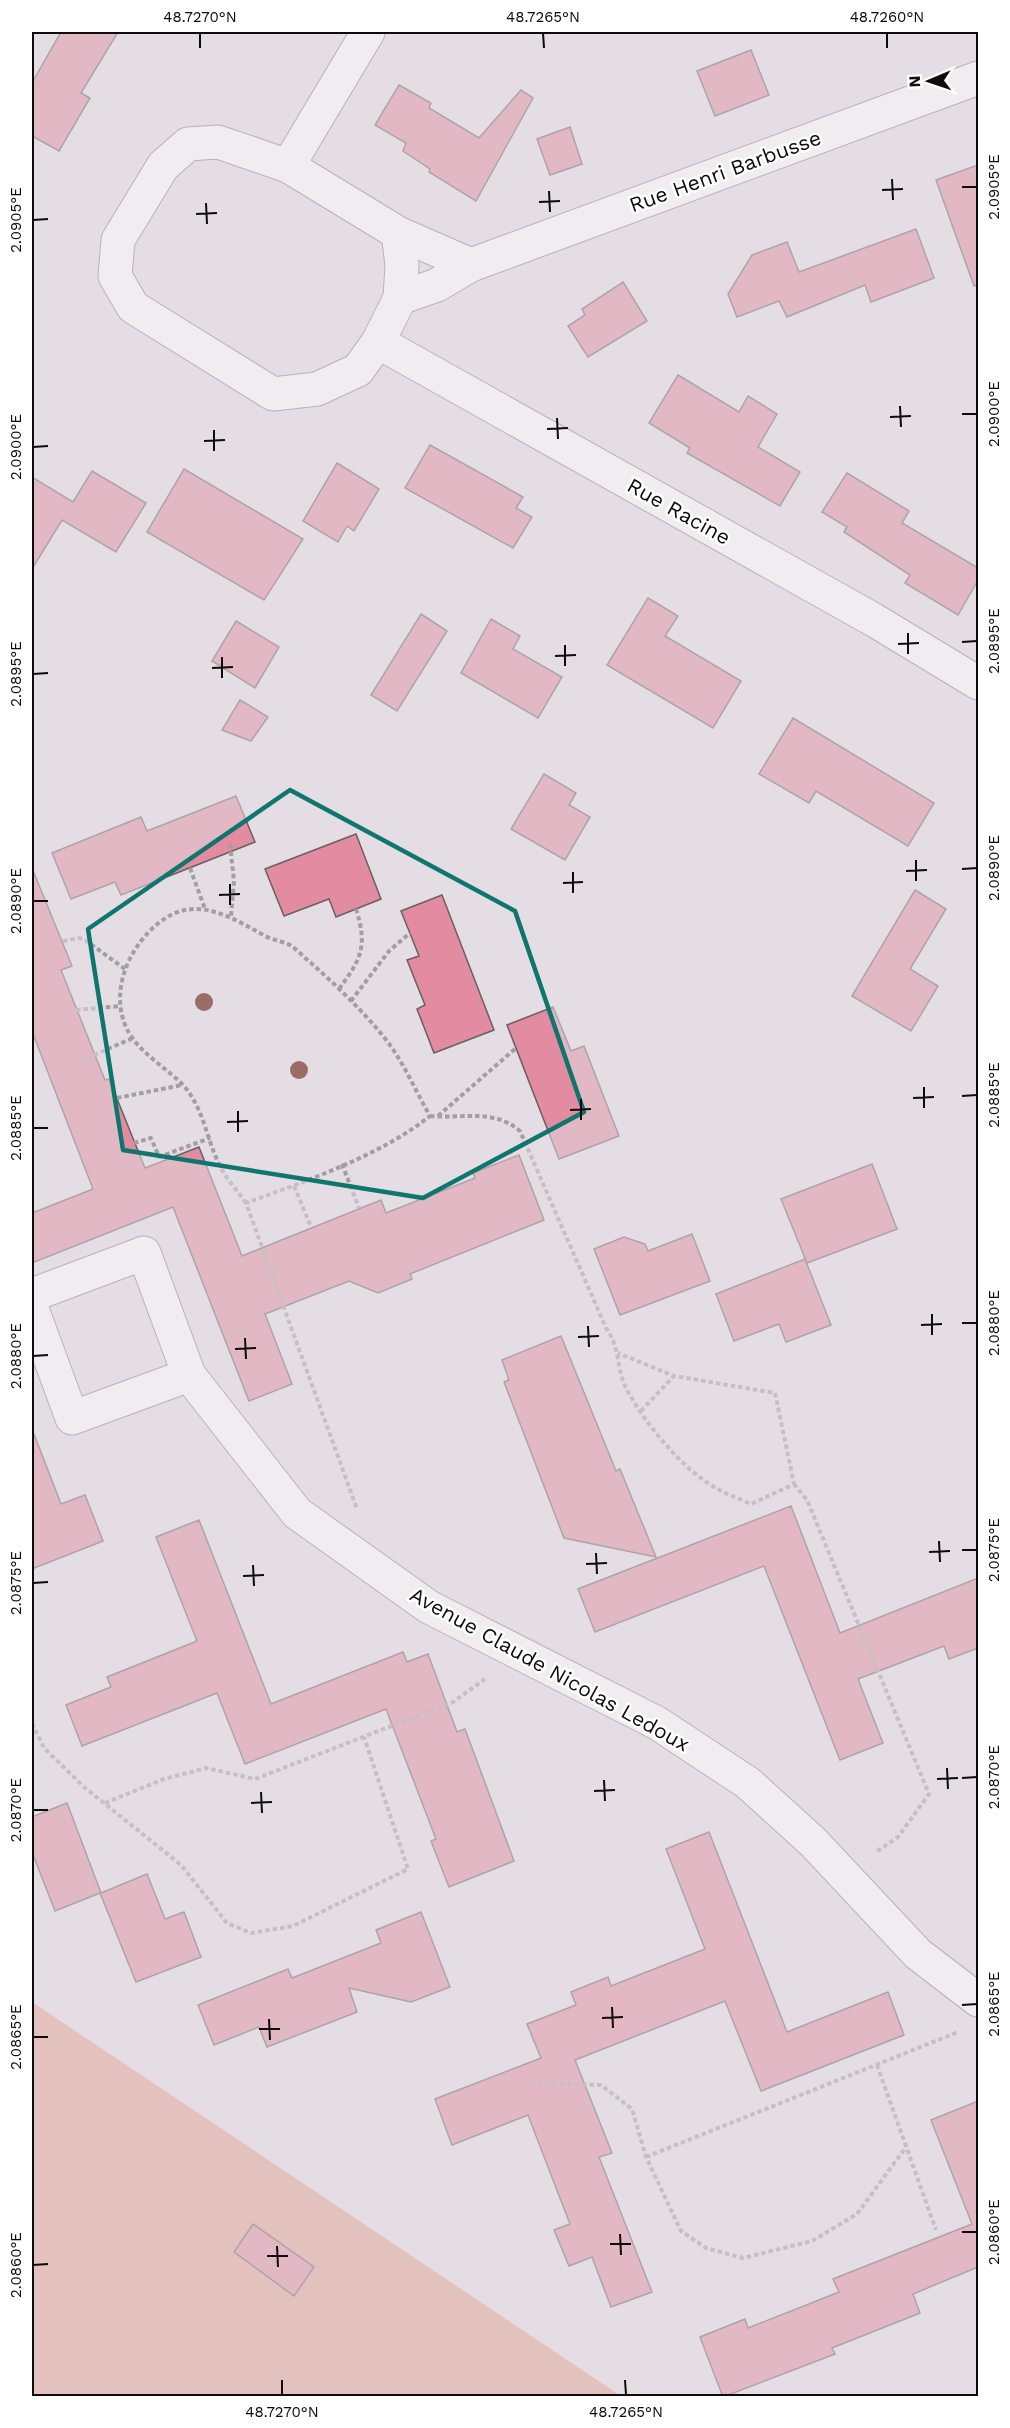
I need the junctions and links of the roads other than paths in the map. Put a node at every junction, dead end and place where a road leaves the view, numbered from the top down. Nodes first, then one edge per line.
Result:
1 (368, 32) edge
2 (978, 78) edge
3 (288, 166) junction
4 (398, 233) junction
5 (471, 265) junction
6 (400, 298) junction
7 (378, 342) junction
8 (978, 683) edge
9 (32, 1295) edge
10 (32, 1309) edge
11 (189, 1375) junction
12 (973, 2014) edge

1 - 3 street
2 - 5 street, Rue Henri Barbusse
3 - 4 street
3 - 7 street
4 - 5 street
4 - 6 street
5 - 6 street, Rue Henri Barbusse
6 - 7 street
7 - 8 street, Rue Racine
9 - 11 street, Avenue Claude Nicolas Ledoux
10 - 11 street
11 - 12 street, Avenue Claude Nicolas Ledoux

